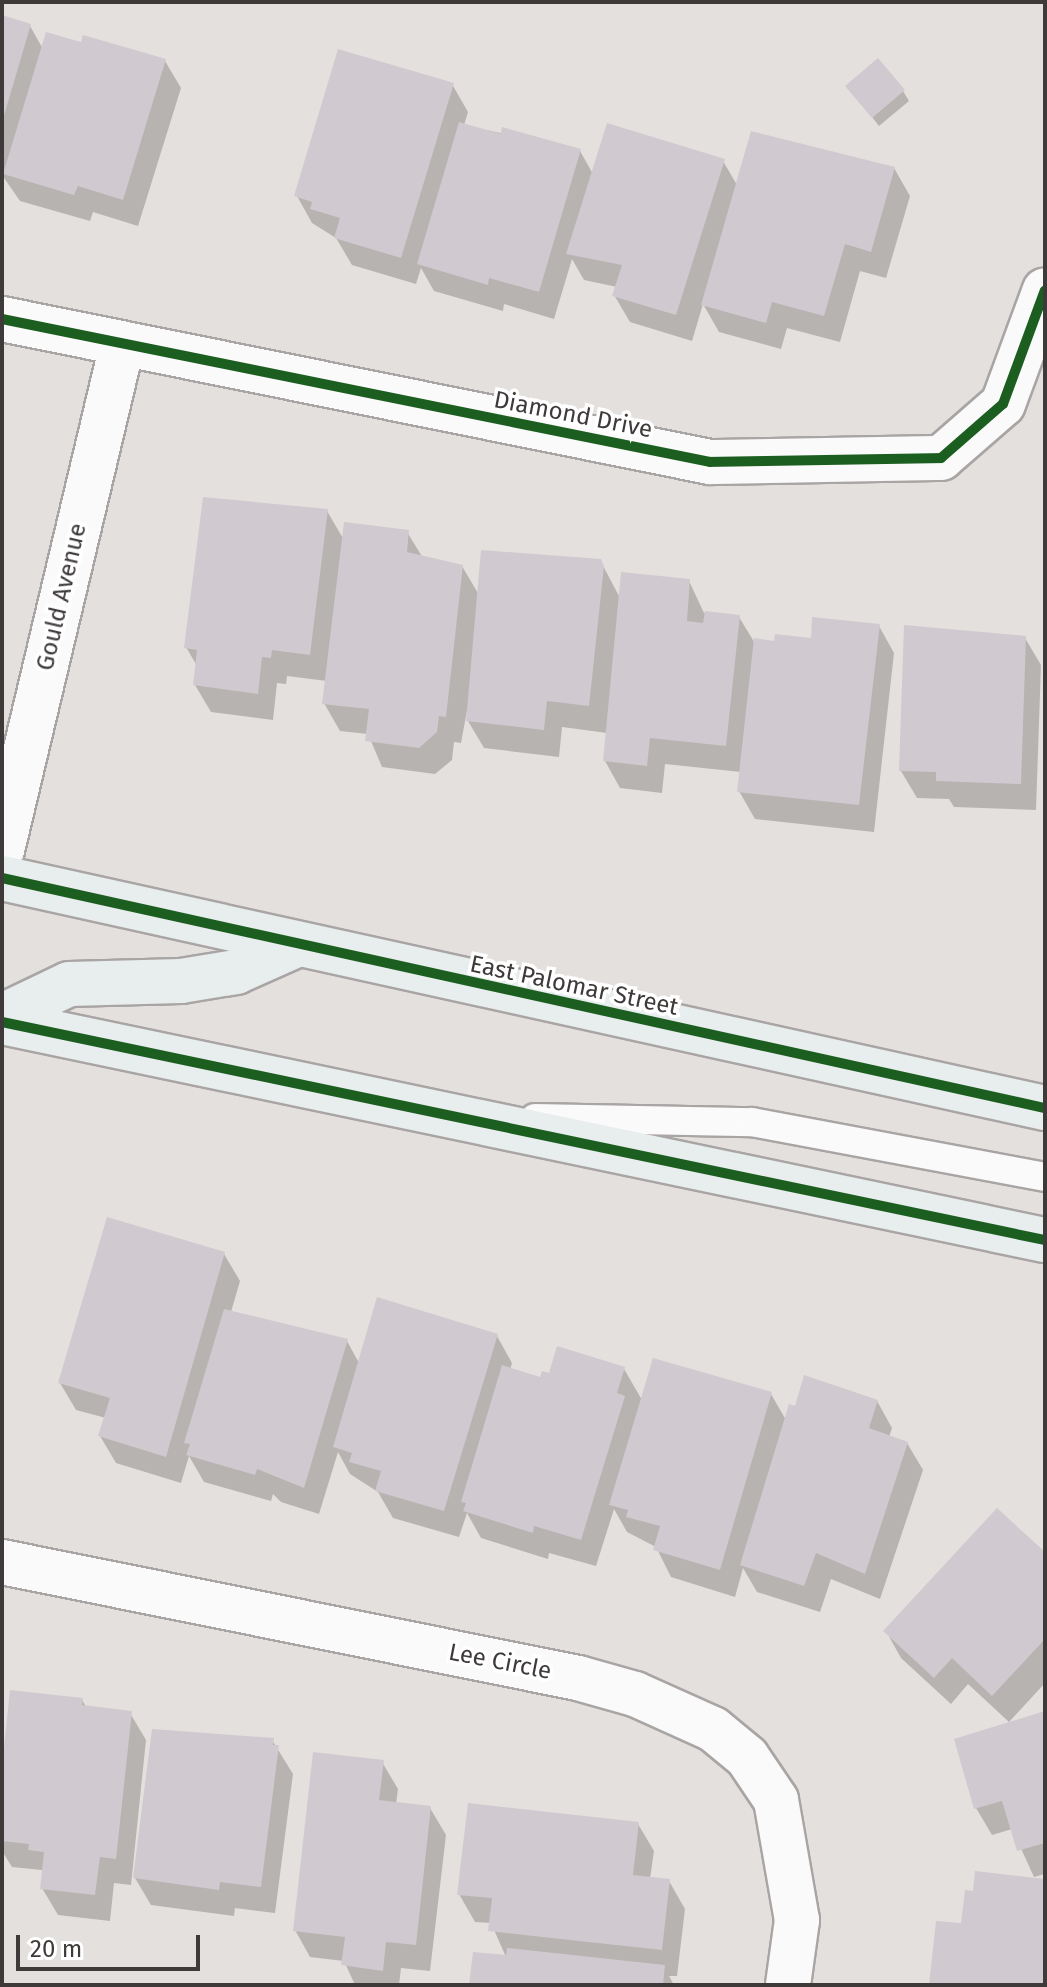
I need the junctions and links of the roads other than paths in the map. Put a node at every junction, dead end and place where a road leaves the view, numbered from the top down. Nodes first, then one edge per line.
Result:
1 (1045, 290) edge
2 (2, 319) edge
3 (122, 345) junction
4 (2, 850) edge
5 (2, 878) edge
6 (294, 946) junction
7 (2, 1019) edge
8 (1045, 1108) edge
9 (455, 1116) junction
10 (1045, 1177) edge
11 (1045, 1240) edge
12 (2, 1562) edge
13 (788, 1985) edge

1 - 3 street, Diamond Drive
2 - 3 street, Diamond Drive
3 - 4 street, Gould Avenue
5 - 6 main road, East Palomar Street
6 - 7 main road
6 - 8 main road, East Palomar Street
7 - 9 main road
9 - 10 lane
9 - 11 main road
12 - 13 street, Lee Circle

